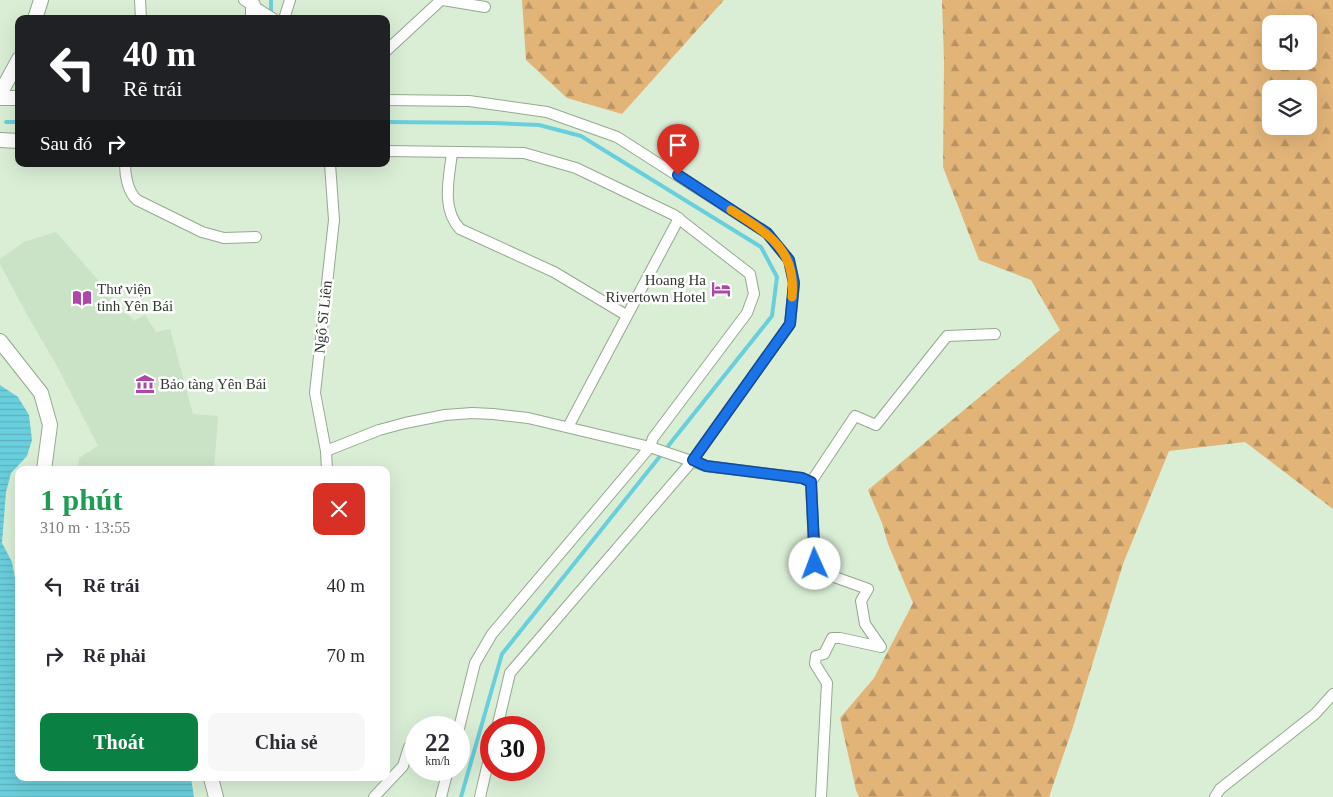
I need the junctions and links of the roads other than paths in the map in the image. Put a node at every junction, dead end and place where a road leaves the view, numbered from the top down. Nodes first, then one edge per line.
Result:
1 (41, 0) edge
2 (140, 0) edge
3 (290, 0) edge
4 (442, 0) edge
5 (486, 7) dead end
6 (252, 8) edge
7 (36, 15) edge
8 (141, 15) edge
9 (266, 15) edge
10 (285, 15) edge
11 (390, 47) edge
12 (15, 67) edge
13 (0, 96) edge
14 (15, 98) edge
15 (390, 100) edge
16 (0, 140) edge
17 (15, 141) edge
18 (390, 151) edge
19 (452, 153) junction
20 (125, 167) edge
21 (330, 167) edge
22 (679, 218) junction
23 (256, 237) dead end
24 (626, 315) junction
25 (995, 334) dead end
26 (1, 344) edge
27 (568, 427) junction
28 (652, 447) junction
29 (326, 451) junction
30 (688, 459) junction
31 (45, 466) edge
32 (327, 466) edge
33 (811, 482) junction
34 (1333, 694) edge
35 (461, 716) edge
36 (500, 716) edge
37 (405, 763) edge
38 (390, 780) edge
39 (212, 781) edge
40 (389, 781) edge
41 (445, 781) edge
42 (484, 781) edge
43 (216, 797) edge
44 (374, 797) edge
45 (441, 797) edge
46 (480, 797) edge
47 (821, 797) edge
48 (1215, 797) edge

1 - 7 street
2 - 8 street
3 - 10 street
4 - 5 street
4 - 11 street
6 - 9 street
12 - 13 street
13 - 14 street
15 - 30 street
16 - 17 street
18 - 19 street
19 - 22 street
19 - 24 street
20 - 23 street
21 - 29 street, Ngô Sĩ Liên
22 - 24 street
22 - 28 street
24 - 27 street
25 - 33 street
26 - 31 street
27 - 28 street
27 - 29 street
28 - 30 street
28 - 35 street
29 - 32 street, Ngô Sĩ Liên
30 - 33 street
30 - 36 street
33 - 47 street
34 - 48 street
37 - 38 street
39 - 43 street
40 - 44 street
41 - 45 street
42 - 46 street

